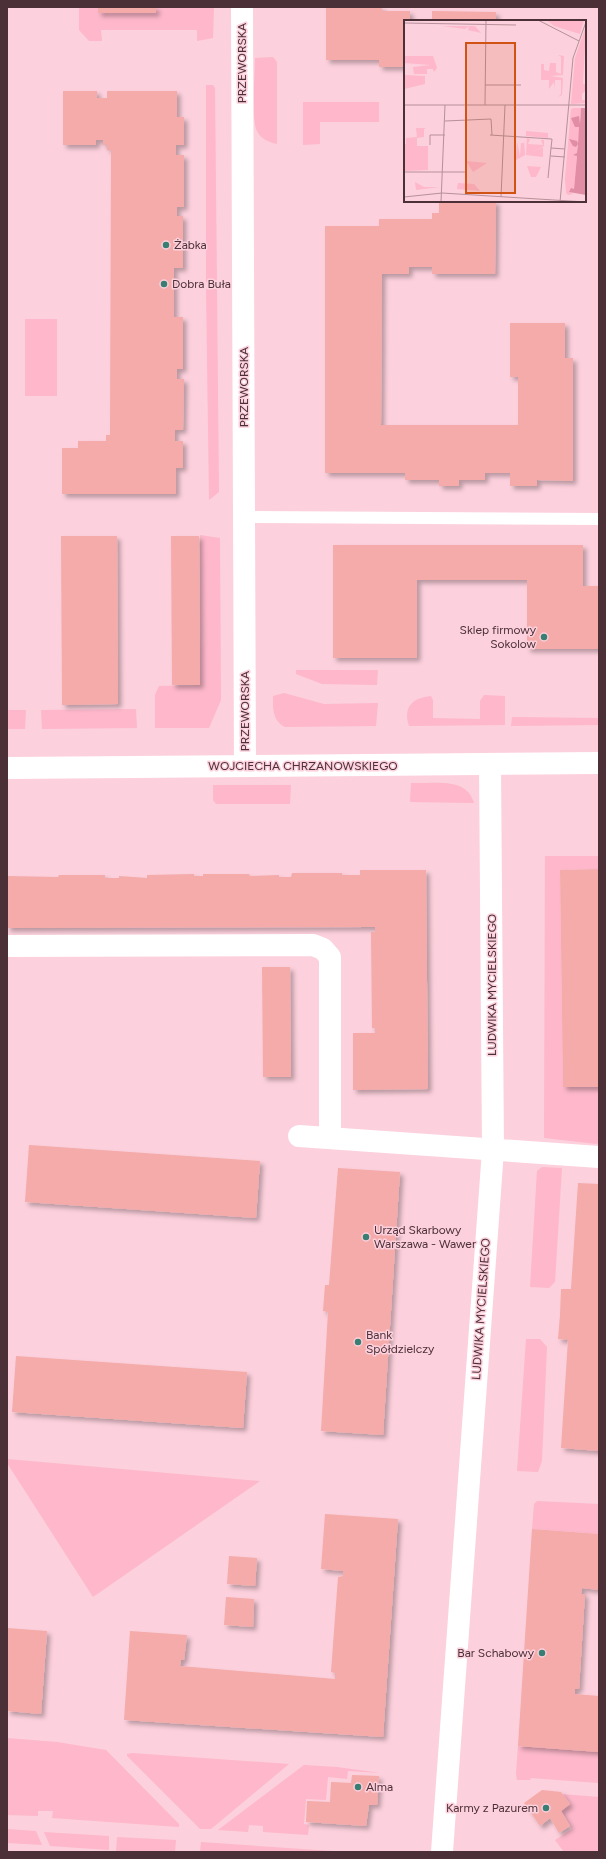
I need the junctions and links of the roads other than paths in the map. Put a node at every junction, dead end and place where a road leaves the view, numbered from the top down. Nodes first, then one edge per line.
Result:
1 (242, 7) edge
2 (244, 517) junction
3 (599, 519) edge
4 (599, 763) edge
5 (490, 764) junction
6 (246, 766) junction
7 (7, 768) edge
8 (7, 946) edge
9 (299, 1136) dead end
10 (330, 1138) junction
11 (492, 1150) junction
12 (599, 1157) edge
13 (442, 1852) edge

1 - 2 street, PRZEWORSKA
2 - 3 lane
2 - 6 street, PRZEWORSKA
4 - 5 street, WOJCIECHA CHRZANOWSKIEGO
5 - 6 street, WOJCIECHA CHRZANOWSKIEGO
5 - 11 street, LUDWIKA MYCIELSKIEGO
6 - 7 street, WOJCIECHA CHRZANOWSKIEGO
8 - 10 street
9 - 10 street
10 - 11 street
11 - 12 street
11 - 13 street, LUDWIKA MYCIELSKIEGO

